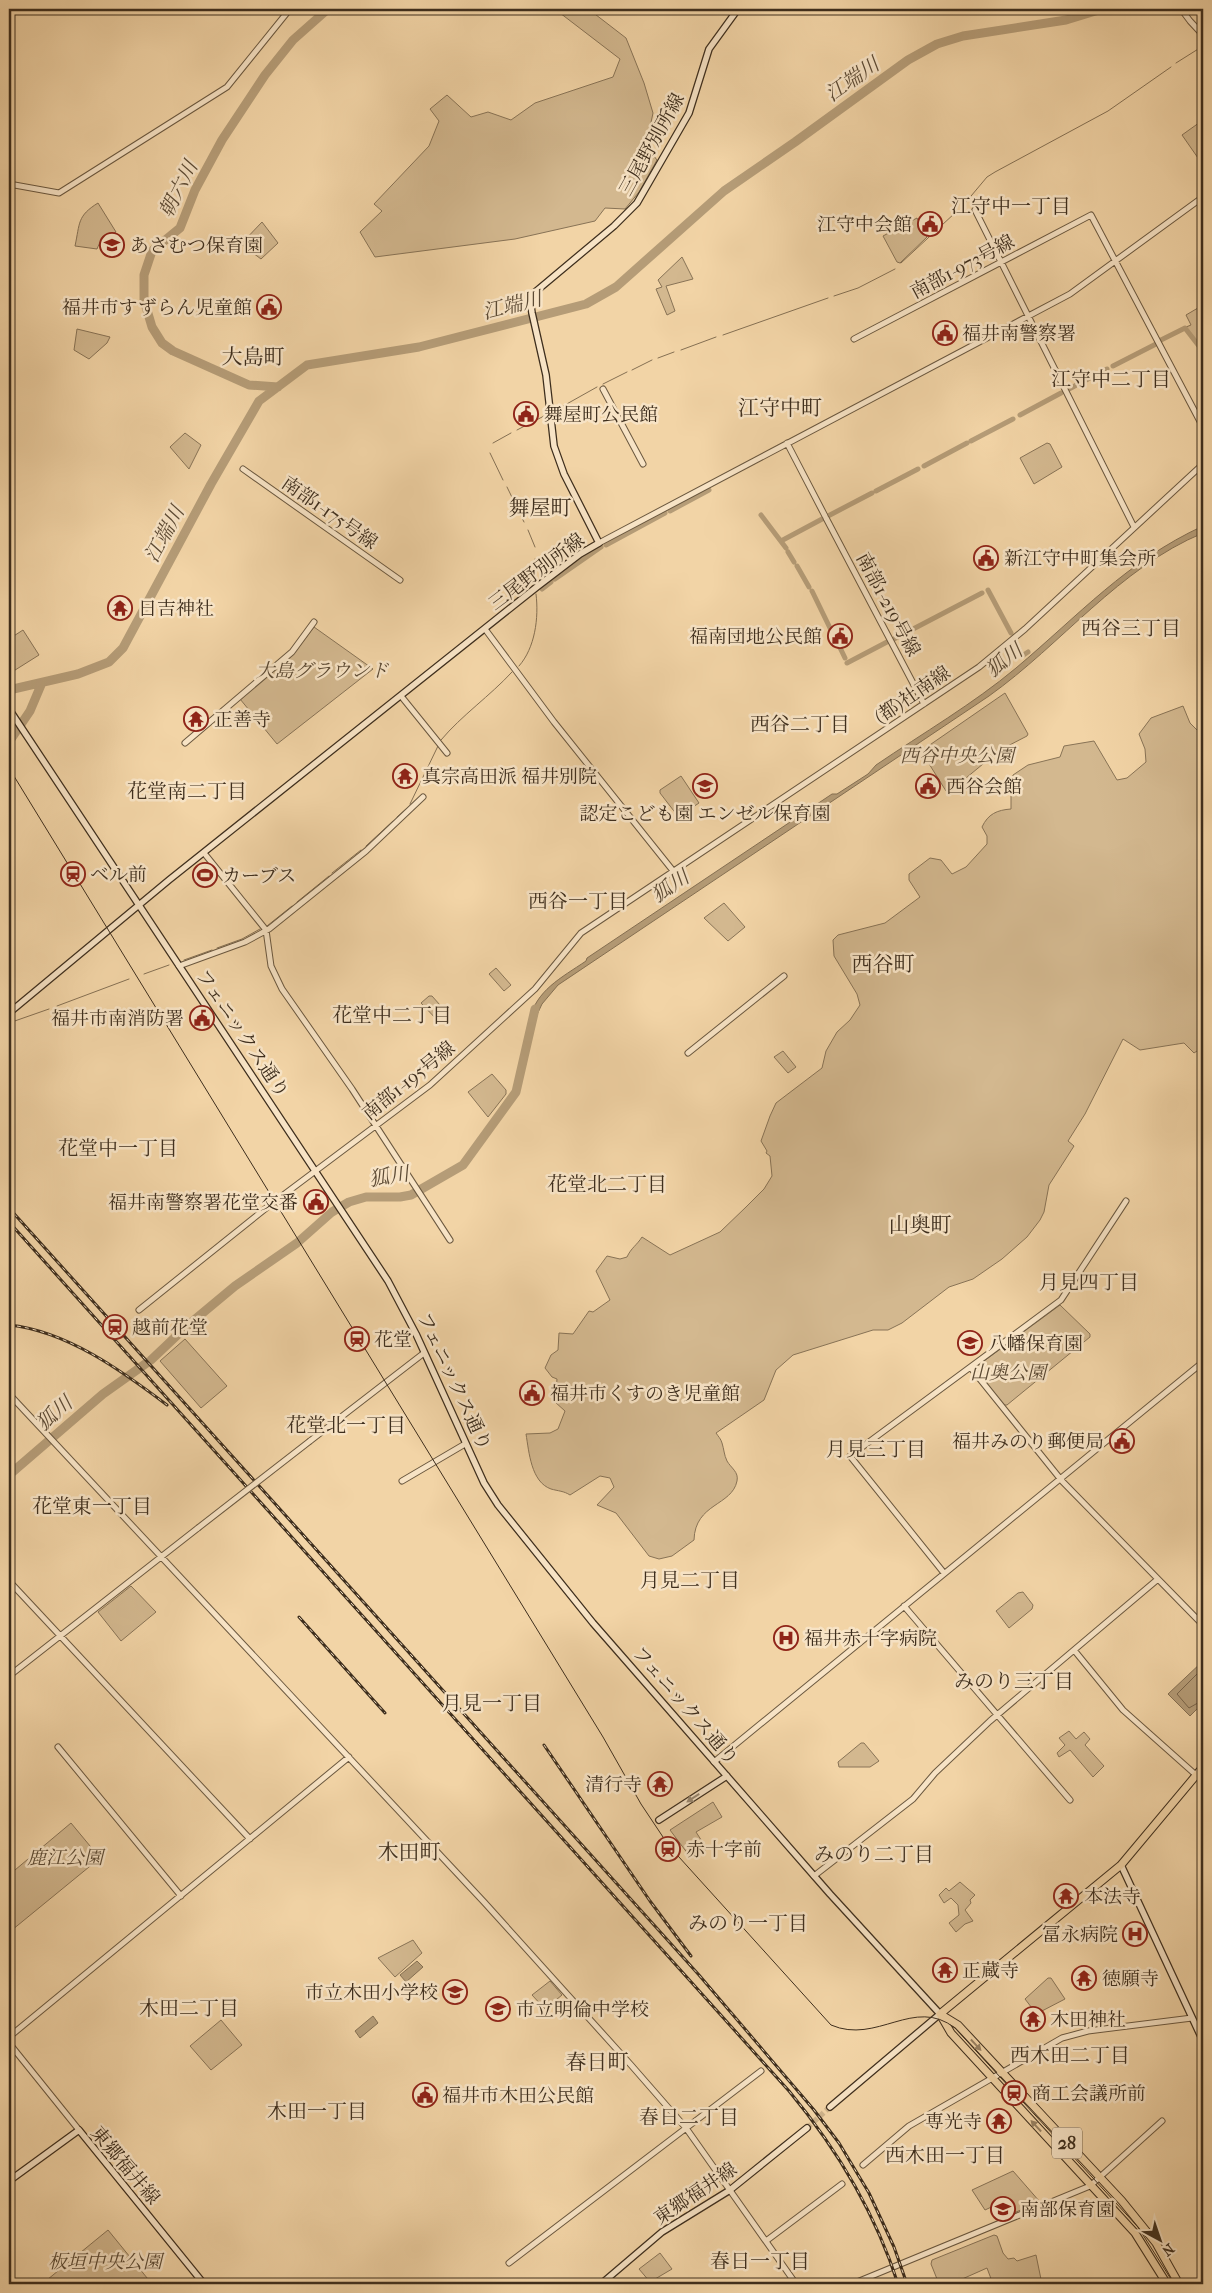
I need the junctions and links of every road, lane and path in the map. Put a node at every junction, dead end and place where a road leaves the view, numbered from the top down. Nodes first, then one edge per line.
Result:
1 (290, 9) edge
2 (738, 9) edge
3 (1181, 9) edge
4 (1203, 35) edge
5 (9, 184) edge
6 (1203, 197) edge
7 (974, 210) dead end
8 (1115, 261) junction
9 (1001, 262) junction
10 (1028, 318) junction
11 (854, 339) dead end
12 (603, 389) dead end
13 (1203, 427) edge
14 (787, 443) junction
15 (643, 464) dead end
16 (1203, 464) edge
17 (243, 469) dead end
18 (1134, 527) junction
19 (599, 542) junction
20 (400, 580) dead end
21 (314, 622) dead end
22 (485, 629) junction
23 (401, 696) junction
24 (924, 704) junction
25 (9, 709) edge
26 (185, 743) dead end
27 (447, 753) dead end
28 (423, 797) dead end
29 (204, 853) junction
30 (674, 872) junction
31 (139, 906) junction
32 (266, 930) junction
33 (179, 966) junction
34 (784, 976) dead end
35 (9, 1012) edge
36 (688, 1053) dead end
37 (377, 1126) junction
38 (316, 1172) junction
39 (1126, 1201) dead end
40 (450, 1240) dead end
41 (139, 1310) dead end
42 (424, 1353) junction
43 (1203, 1362) edge
44 (971, 1368) junction
45 (9, 1394) edge
46 (465, 1444) junction
47 (1060, 1478) junction
48 (402, 1481) dead end
49 (161, 1557) junction
50 (944, 1573) junction
51 (1158, 1579) junction
52 (9, 1581) edge
53 (904, 1606) junction
54 (1203, 1625) edge
55 (60, 1636) junction
56 (1074, 1650) junction
57 (9, 1676) edge
58 (997, 1716) junction
59 (58, 1746) dead end
60 (349, 1757) junction
61 (714, 1762) junction
62 (1203, 1767) edge
63 (1196, 1775) junction
64 (727, 1776) junction
65 (1070, 1800) dead end
66 (659, 1820) dead end
67 (250, 1839) junction
68 (1122, 1866) junction
69 (814, 1876) junction
70 (181, 1896) junction
71 (940, 2014) junction
72 (1192, 2018) junction
73 (9, 2037) edge
74 (1203, 2041) edge
75 (9, 2043) edge
76 (761, 2071) dead end
77 (1002, 2072) junction
78 (993, 2079) junction
79 (830, 2107) tunnel mouth
80 (1162, 2121) dead end
81 (686, 2128) junction
82 (807, 2128) tunnel mouth
83 (79, 2130) junction
84 (863, 2166) dead end
85 (1100, 2178) junction
86 (9, 2181) edge
87 (842, 2184) dead end
88 (1092, 2185) junction
89 (730, 2190) junction
90 (766, 2241) junction
91 (508, 2263) dead end
92 (204, 2284) edge
93 (601, 2284) edge
94 (796, 2284) edge
95 (852, 2284) edge
96 (1167, 2284) edge
97 (1179, 2284) edge

1 - 5 street
2 - 19 main road, 三尾野別所線
3 - 4 street
6 - 8 street
7 - 9 street
8 - 9 street, 南部1-973号線
8 - 10 street
8 - 13 street
9 - 10 street
9 - 11 street, 南部1-973号線
10 - 14 street
10 - 18 street
12 - 15 street
14 - 19 street
14 - 24 street, 南部1-219号線
16 - 18 street, (都)社南線
17 - 20 street, 南部1-175号線
18 - 24 street, (都)社南線
19 - 22 main road, 三尾野別所線
21 - 26 street
22 - 23 main road, 三尾野別所線
22 - 30 street
23 - 27 street
23 - 29 main road, 三尾野別所線
24 - 30 street, (都)社南線
25 - 31 main road, フェニックス通り
28 - 32 street
29 - 31 main road, 三尾野別所線
29 - 32 street
30 - 37 street, 南部1-195号線
31 - 33 main road, フェニックス通り
31 - 35 main road, 三尾野別所線
32 - 33 street
32 - 37 street
33 - 38 main road, フェニックス通り
34 - 36 street
37 - 38 street, 南部1-195号線
37 - 40 street
38 - 41 street, 南部1-195号線
38 - 42 main road, フェニックス通り
39 - 44 street
42 - 46 main road, フェニックス通り
42 - 49 street, bridge
43 - 47 street
44 - 47 street
44 - 50 street
45 - 49 street
46 - 48 street
46 - 61 main road, フェニックス通り
47 - 50 street
47 - 51 street
49 - 55 street
49 - 60 street
50 - 53 street
51 - 54 street
51 - 56 street
52 - 55 street
53 - 58 street
53 - 61 street
55 - 57 street
55 - 67 street
56 - 58 street
56 - 63 street
58 - 65 street
58 - 69 street
59 - 70 street
60 - 67 street
60 - 81 street
61 - 64 main road, フェニックス通り
62 - 63 main road
63 - 68 main road
64 -> 66 main road
64 - 69 main road, フェニックス通り
67 - 70 street
68 - 71 main road
68 - 72 main road
69 - 71 main road, フェニックス通り
70 - 73 street
71 -> 77 main road, フェニックス通り / 28
71 - 78 main road, フェニックス通り / 28
71 - 79 main road
72 - 74 main road
72 - 77 street
75 - 83 street
76 - 81 street
77 - 78 street
77 - 85 main road, フェニックス通り / 28
78 - 84 street
88 -> 78 main road, フェニックス通り / 28
80 - 85 street
81 - 89 street
81 - 91 street
82 - 89 main road, 東郷福井線
83 - 86 main road, 東郷福井線
83 - 92 main road, 東郷福井線
85 - 88 street
85 - 97 main road, フェニックス通り / 28
87 - 90 street
88 - 95 street
88 - 96 main road, フェニックス通り / 28
89 - 90 street
89 - 93 main road, 東郷福井線
90 - 94 street

